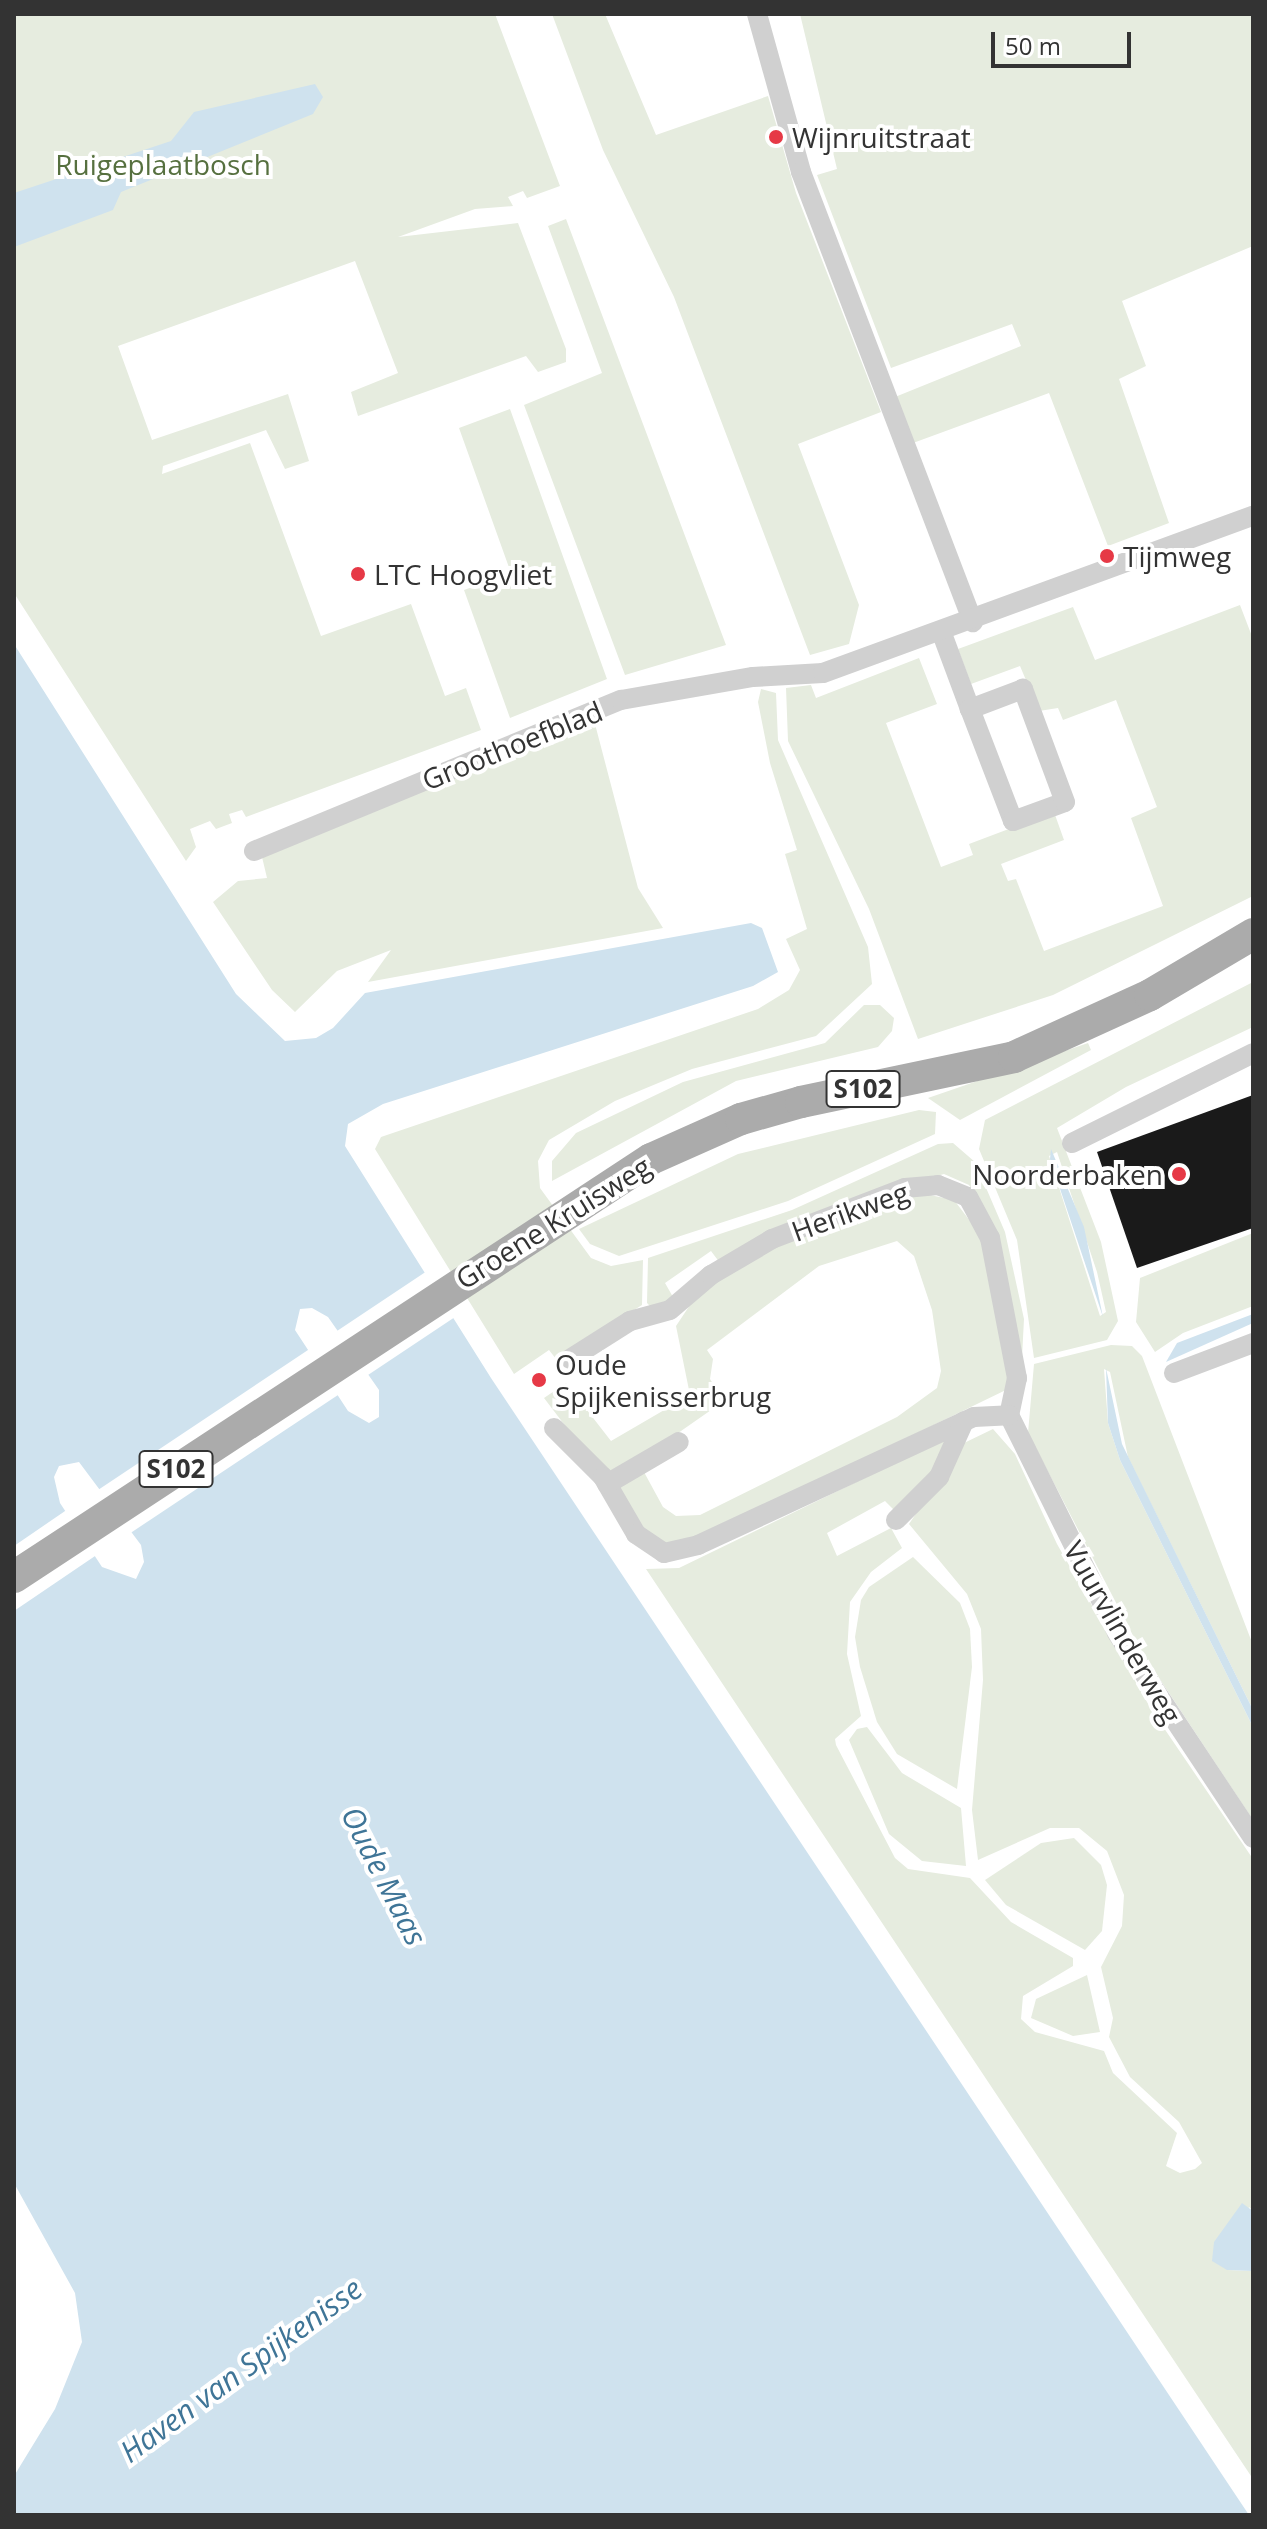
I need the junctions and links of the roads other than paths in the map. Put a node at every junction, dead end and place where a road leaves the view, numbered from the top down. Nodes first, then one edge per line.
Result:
1 (757, 14) edge
2 (1253, 516) edge
3 (973, 622) junction
4 (941, 631) junction
5 (970, 709) junction
6 (254, 851) dead end
7 (1253, 934) edge
8 (1253, 953) edge
9 (1150, 995) junction
10 (1253, 1053) edge
11 (1072, 1143) dead end
12 (1253, 1343) edge
13 (570, 1359) dead end
14 (1174, 1373) dead end
15 (1009, 1415) junction
16 (964, 1421) junction
17 (554, 1428) dead end
18 (679, 1442) dead end
19 (607, 1484) junction
20 (896, 1520) dead end
21 (14, 1577) edge
22 (1253, 1838) edge

1 - 3 street
2 - 3 street
3 - 4 street
4 - 5 street
4 - 6 street, Groothoefblad
5 - 5 street
7 - 9 main road, Groene Kruisweg / S102
8 - 9 main road, Groene Kruisweg / S102
9 - 21 main road, Groene Kruisweg / S102
10 - 11 street
12 - 14 street
13 - 15 street, Herikweg
15 - 16 street
15 - 22 street, Vuurvlinderweg
16 - 19 street
16 - 20 street
17 - 19 street
18 - 19 street

